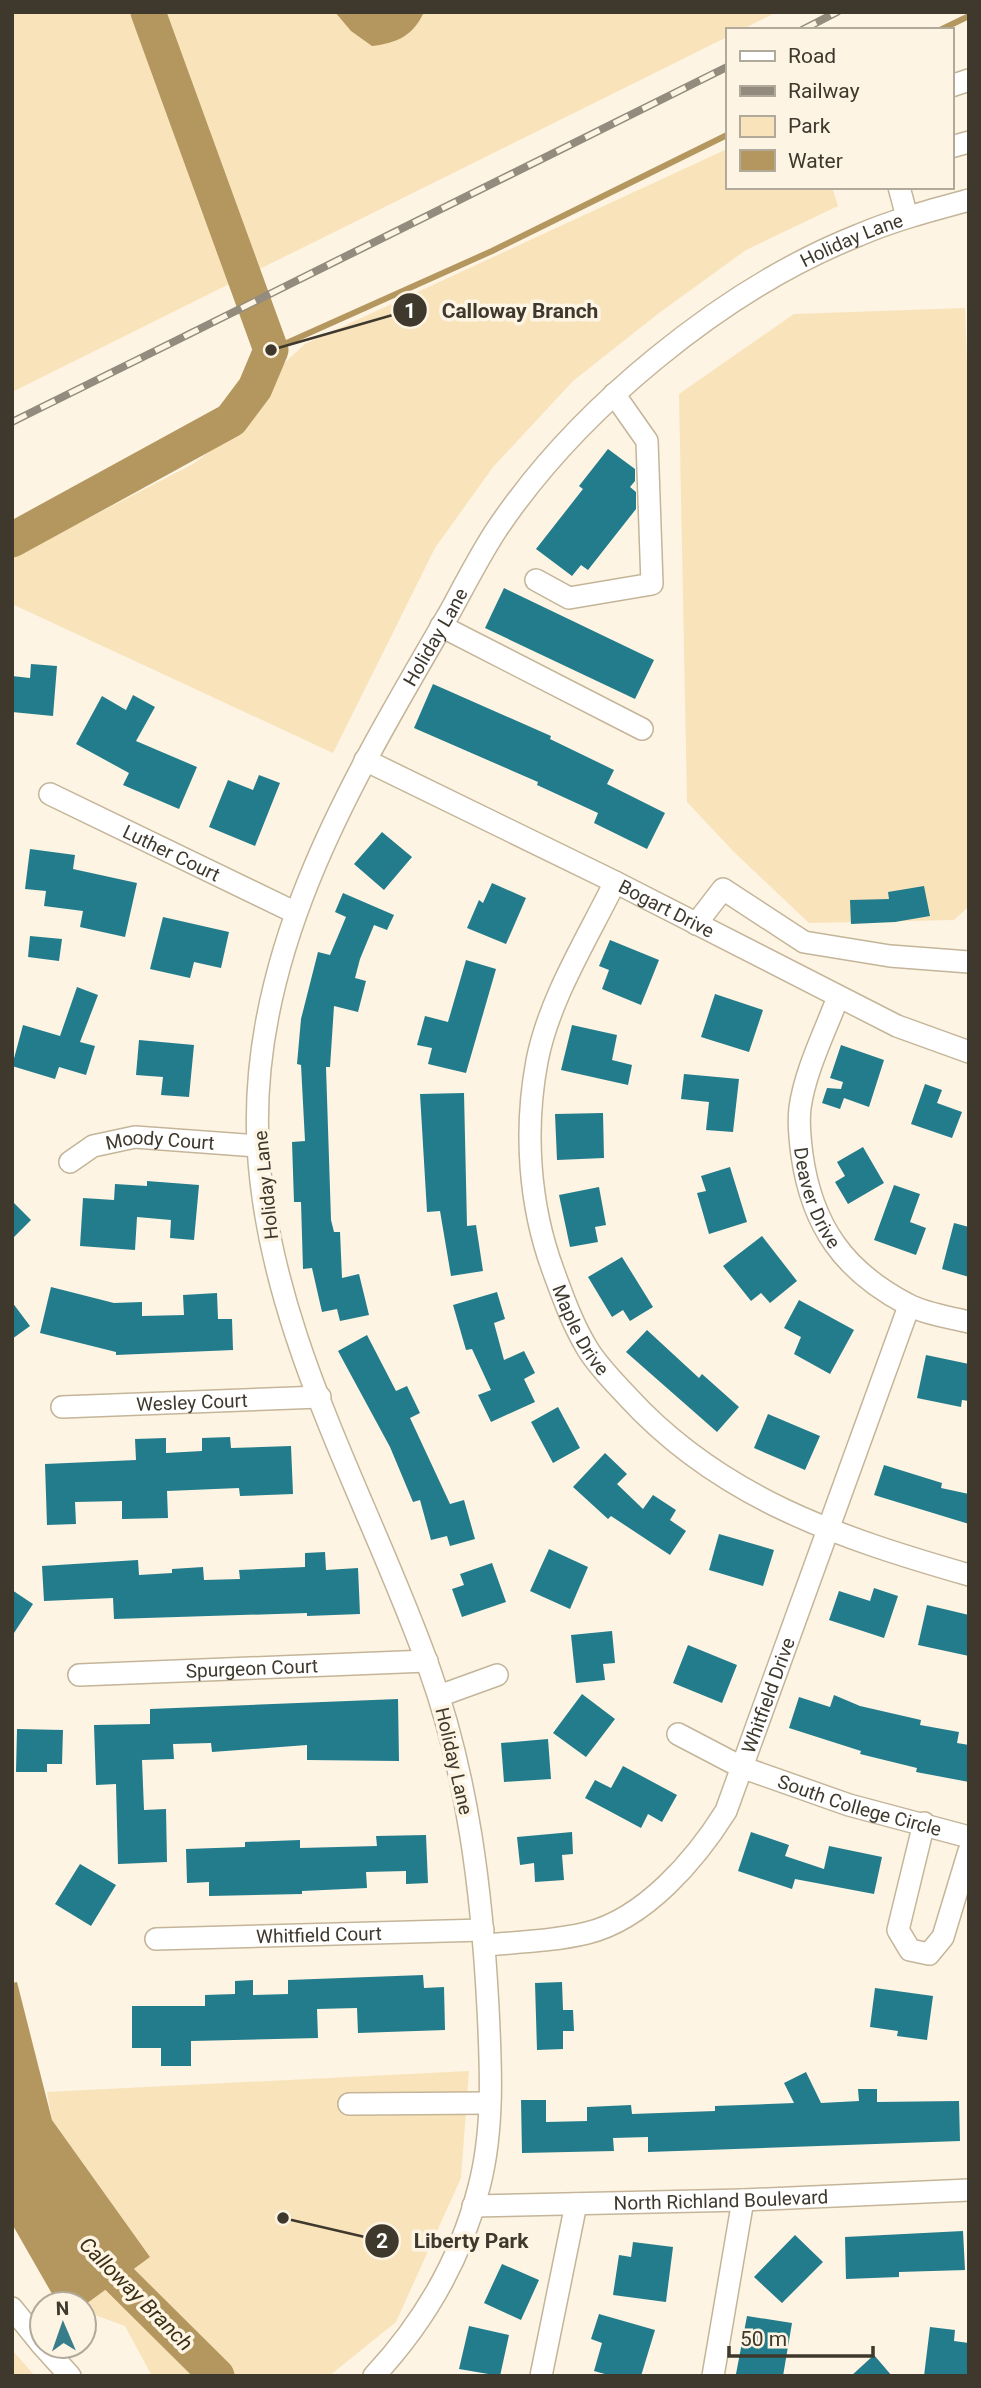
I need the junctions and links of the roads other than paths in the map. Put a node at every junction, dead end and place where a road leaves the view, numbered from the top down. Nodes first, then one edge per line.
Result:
1 (900, 189) edge
2 (969, 200) edge
3 (907, 217) junction
4 (614, 394) junction
5 (536, 580) dead end
6 (441, 626) junction
7 (642, 729) dead end
8 (365, 760) junction
9 (50, 794) dead end
10 (615, 882) junction
11 (294, 912) junction
12 (696, 924) junction
13 (969, 962) edge
14 (838, 997) junction
15 (969, 1052) edge
16 (258, 1146) junction
17 (70, 1162) dead end
18 (909, 1306) junction
19 (969, 1322) edge
20 (320, 1397) junction
21 (62, 1407) dead end
22 (828, 1528) junction
23 (969, 1575) edge
24 (427, 1661) junction
25 (79, 1675) dead end
26 (497, 1675) dead end
27 (439, 1696) junction
28 (678, 1734) dead end
29 (741, 1767) junction
30 (924, 1823) junction
31 (969, 1837) edge
32 (969, 1851) edge
33 (484, 1938) junction
34 (156, 1939) dead end
35 (349, 2104) dead end
36 (489, 2104) junction
37 (969, 2190) edge
38 (743, 2200) junction
39 (576, 2204) junction
40 (473, 2206) junction
41 (12, 2308) edge
42 (28, 2327) edge
43 (56, 2360) edge
44 (380, 2374) edge
45 (70, 2376) edge
46 (541, 2376) edge
47 (713, 2376) edge

1 - 3 street
2 - 3 street, Holiday Lane
3 - 4 street, Holiday Lane
4 - 5 street
4 - 6 street, Holiday Lane
6 - 7 street
6 - 8 street, Holiday Lane
8 - 10 street, Bogart Drive
8 - 11 street, Holiday Lane
9 - 11 street, Luther Court
10 - 12 street, Bogart Drive
10 - 22 street, Maple Drive
11 - 16 street, Holiday Lane
12 - 13 street
12 - 14 street, Bogart Drive
14 - 15 street, Bogart Drive
14 - 18 street, Deaver Drive
16 - 17 street, Moody Court
16 - 20 street, Holiday Lane
18 - 19 street, Deaver Drive
18 - 22 street, Whitfield Drive
20 - 21 street, Wesley Court
20 - 24 street, Holiday Lane
22 - 23 street, Maple Drive
22 - 29 street, Whitfield Drive
24 - 25 street, Spurgeon Court
24 - 27 street, Holiday Lane
26 - 27 street
27 - 33 street, Holiday Lane
28 - 29 street, South College Circle
29 - 30 street, South College Circle
29 - 33 street, Whitfield Drive
30 - 31 street, South College Circle
30 - 32 street
33 - 34 street, Whitfield Court
33 - 36 street, Holiday Lane
35 - 36 street
36 - 40 street, Holiday Lane
37 - 38 street, North Richland Boulevard
38 - 39 street, North Richland Boulevard
38 - 47 street
39 - 40 street, North Richland Boulevard
39 - 46 street
40 - 44 street, Holiday Lane
41 - 42 street
43 - 45 street

